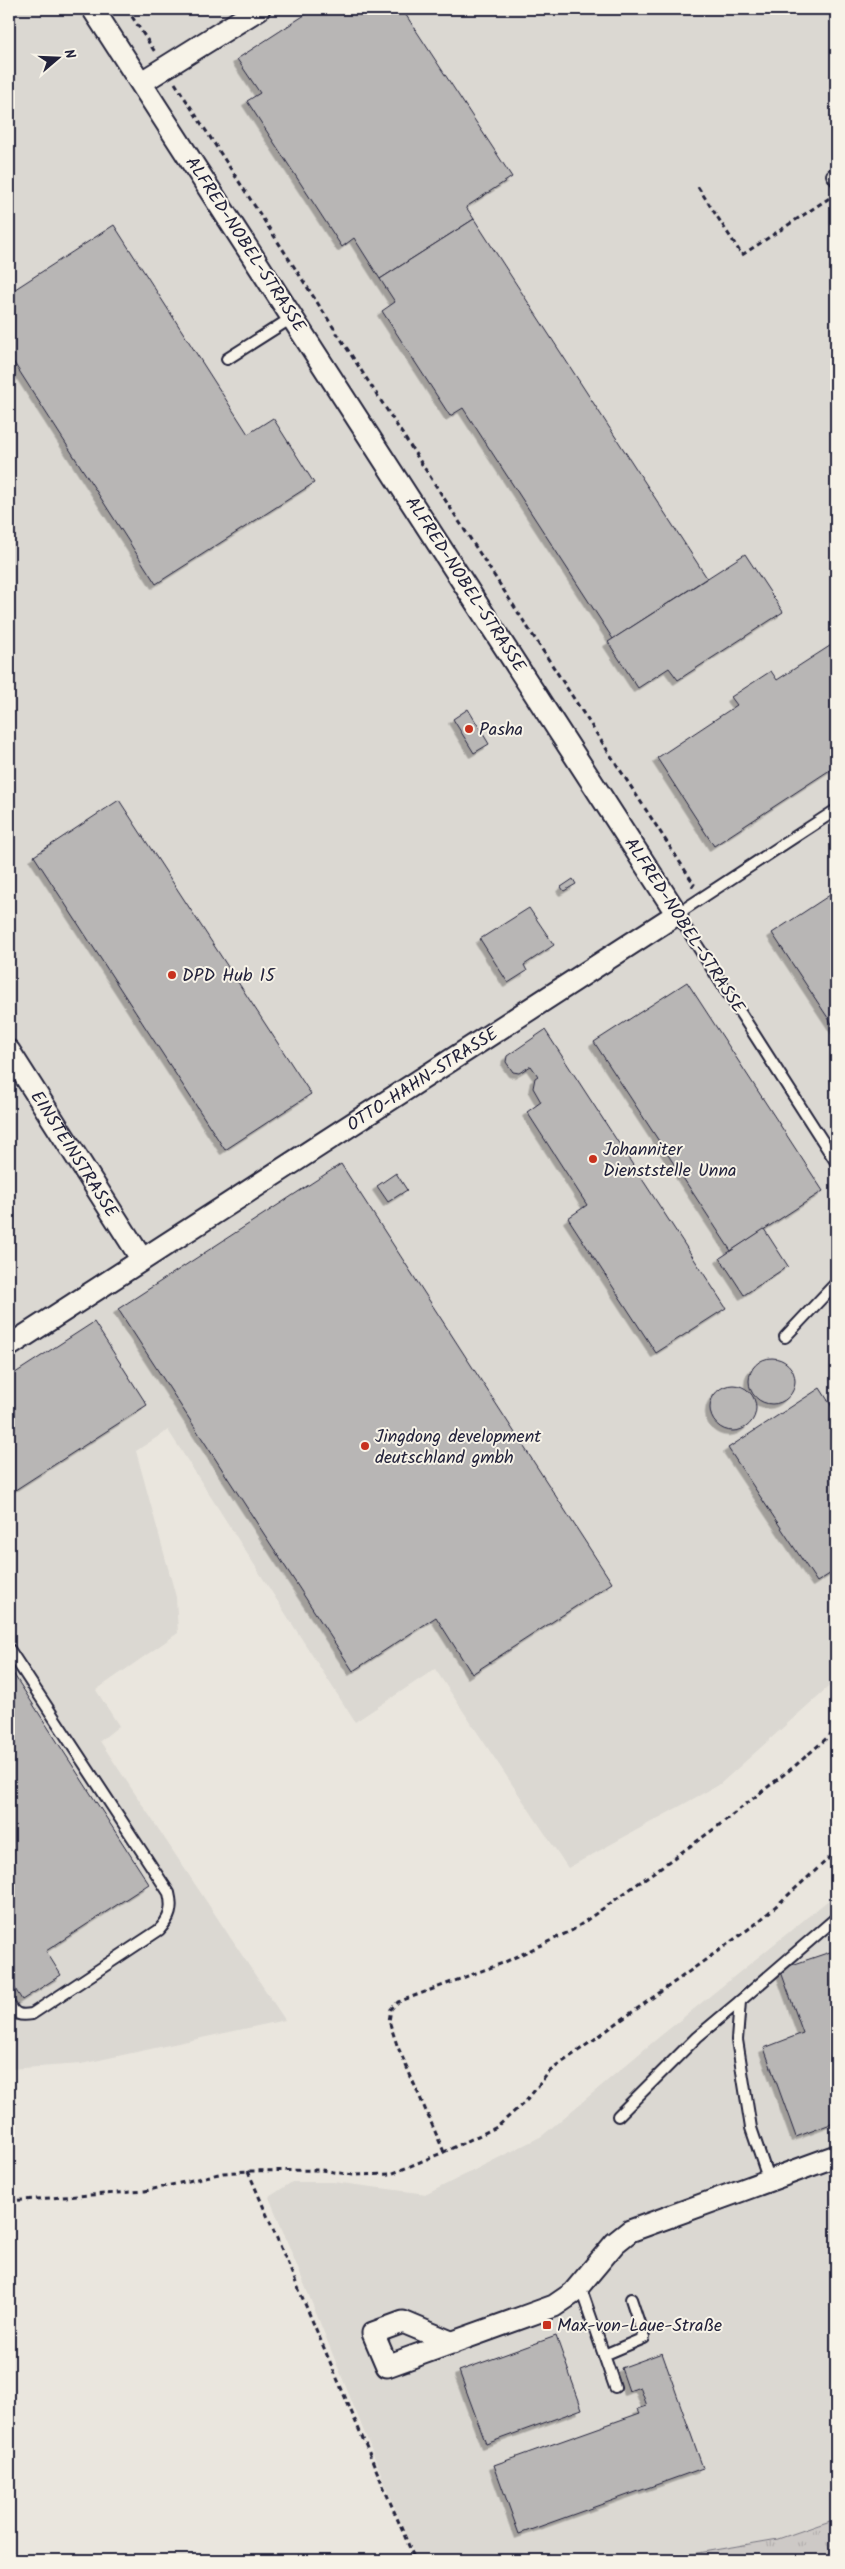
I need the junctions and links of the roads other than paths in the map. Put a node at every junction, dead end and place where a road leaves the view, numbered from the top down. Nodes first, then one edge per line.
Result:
1 (93, 9) edge
2 (259, 9) edge
3 (142, 82) junction
4 (293, 317) junction
5 (227, 359) dead end
6 (836, 810) edge
7 (677, 914) junction
8 (9, 1051) edge
9 (836, 1162) edge
10 (141, 1258) junction
11 (836, 1284) edge
12 (785, 1337) dead end
13 (9, 1346) edge
14 (9, 1649) edge
15 (836, 1918) edge
16 (740, 2001) junction
17 (9, 2004) edge
18 (618, 2116) dead end
19 (836, 2156) edge
20 (768, 2180) junction
21 (580, 2286) junction
22 (631, 2299) dead end
23 (453, 2343) dead end
24 (604, 2355) junction
25 (615, 2388) dead end

1 - 3 street, ALFRED-NOBEL-STRASSE
2 - 3 street
3 - 4 street, ALFRED-NOBEL-STRASSE
4 - 5 lane
4 - 7 street, ALFRED-NOBEL-STRASSE
6 - 7 lane, OTTO-HAHN-STRASSE
7 - 9 lane, ALFRED-NOBEL-STRASSE
7 - 10 street, OTTO-HAHN-STRASSE
8 - 10 street, EINSTEINSTRASSE
10 - 13 street, OTTO-HAHN-STRASSE
11 - 12 lane
14 - 17 lane
15 - 16 lane
16 - 18 lane
16 - 20 lane
19 - 20 street
20 - 21 street
21 - 23 street
21 - 24 lane
22 - 24 lane
24 - 25 lane

